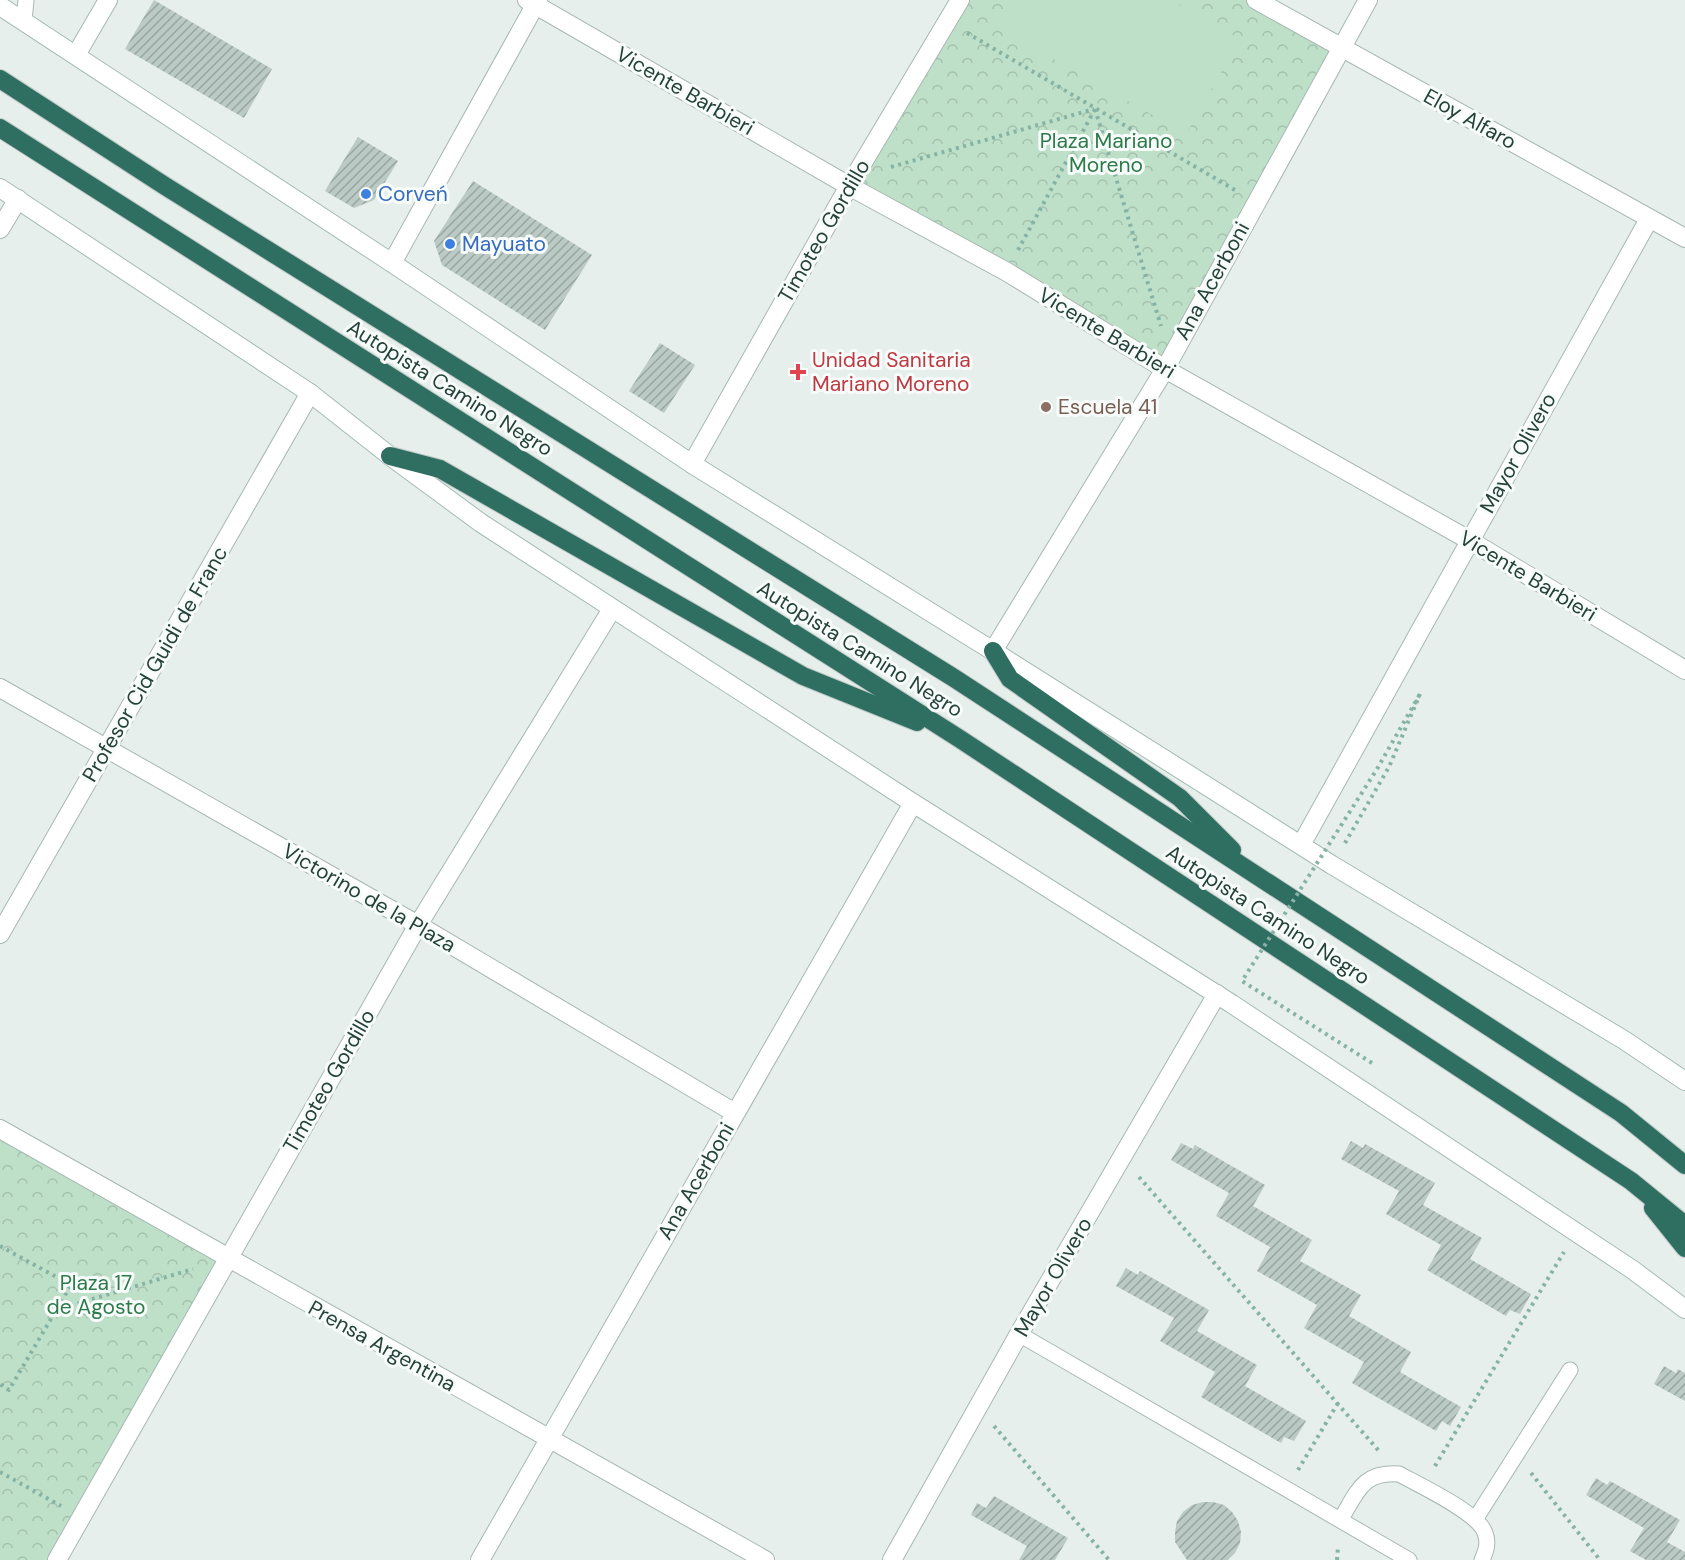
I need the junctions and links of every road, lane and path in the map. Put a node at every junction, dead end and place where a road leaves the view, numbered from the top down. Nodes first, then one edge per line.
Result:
1 (26, 0) edge
2 (108, 0) edge
3 (960, 0) edge
4 (1256, 0) edge
5 (1368, 0) edge
6 (533, 2) edge
7 (0, 6) edge
8 (24, 21) junction
9 (948, 21) junction
10 (1343, 47) junction
11 (76, 55) junction
12 (0, 79) edge
13 (1095, 108) junction
14 (0, 128) edge
15 (866, 156) junction
16 (849, 186) junction
17 (0, 188) edge
18 (18, 199) junction
19 (1257, 202) junction
20 (1649, 219) junction
21 (0, 229) edge
22 (1685, 238) edge
23 (392, 263) junction
24 (1006, 272) junction
25 (1168, 363) junction
26 (310, 393) junction
27 (390, 456) junction
28 (692, 464) junction
29 (1469, 540) junction
30 (612, 609) junction
31 (993, 651) junction
32 (1685, 670) edge
33 (0, 688) edge
34 (960, 739) junction
35 (106, 750) junction
36 (913, 803) junction
37 (1300, 845) junction
38 (1332, 865) junction
39 (1259, 876) junction
40 (418, 925) junction
41 (0, 934) edge
42 (1217, 994) junction
43 (1372, 1063) dead end
44 (1685, 1081) edge
45 (735, 1113) junction
46 (0, 1130) edge
47 (1122, 1158) junction
48 (1685, 1165) edge
49 (1631, 1180) junction
50 (1685, 1224) edge
51 (1576, 1232) junction
52 (0, 1246) edge
53 (1685, 1248) edge
54 (227, 1259) junction
55 (1685, 1309) edge
56 (56, 1310) junction
57 (1019, 1334) junction
58 (1570, 1370) dead end
59 (0, 1384) edge
60 (1338, 1403) junction
61 (978, 1408) junction
62 (549, 1439) junction
63 (1516, 1454) junction
64 (0, 1472) edge
65 (1399, 1474) junction
66 (1422, 1487) junction
67 (1287, 1488) junction
68 (81, 1516) junction
69 (1476, 1518) junction
70 (1341, 1519) junction
71 (57, 1560) edge
72 (480, 1560) edge
73 (765, 1560) edge
74 (892, 1560) edge
75 (1109, 1560) edge
76 (1409, 1560) edge
77 (1482, 1560) edge
78 (1600, 1560) edge

1 - 8 lane
2 - 11 street
3 - 9 street, Timoteo Gordillo
4 - 10 street, Eloy Alfaro
5 - 10 street, Ana Acerboni
6 - 16 street, Vicente Barbieri
6 - 23 street
7 - 8 street
8 - 11 street
9 - 13 path
9 - 15 street, Timoteo Gordillo
10 - 19 street, Ana Acerboni
10 - 20 street, Eloy Alfaro
11 - 23 street
12 - 39 highway, Autopista Camino Negro
13 - 15 path
13 - 19 path
13 - 24 path
13 - 25 path
14 - 34 highway, Autopista Camino Negro
15 - 16 street, Timoteo Gordillo
16 - 24 street, Vicente Barbieri
16 - 28 street, Timoteo Gordillo
17 - 18 street
18 - 21 street
18 - 26 street
19 - 25 street, Ana Acerboni
20 - 22 street, Eloy Alfaro
20 - 29 street, Mayor Olivero
23 - 28 street
24 - 25 street, Vicente Barbieri
25 - 29 street, Vicente Barbieri
25 - 31 street, Ana Acerboni
26 - 27 street
26 - 35 street, Profesor Cid Guidi de Franc
27 - 30 street
27 - 34 highway
28 - 31 street
29 - 32 street, Vicente Barbieri
29 - 37 street, Mayor Olivero
30 - 36 street
30 - 40 street, Timoteo Gordillo
31 - 37 street
31 - 39 highway
33 - 35 street, Victorino de la Plaza
34 - 49 highway, Autopista Camino Negro
35 - 40 street, Victorino de la Plaza
35 - 41 street, Profesor Cid Guidi de Franc
36 - 42 street
36 - 45 street, Ana Acerboni
37 - 38 street
38 - 43 path, bridge
38 - 44 street
39 - 48 highway, Autopista Camino Negro
40 - 45 street, Victorino de la Plaza
40 - 54 street, Timoteo Gordillo
42 - 47 street, Mayor Olivero
42 - 51 street
45 - 62 street, Ana Acerboni
46 - 54 street, Prensa Argentina
47 - 57 street, Mayor Olivero
47 - 60 path
49 - 50 highway, Autopista Camino Negro
49 - 53 highway
51 - 55 street
51 - 66 path
52 - 56 path
54 - 56 path
54 - 62 street, Prensa Argentina
54 - 68 street, Timoteo Gordillo
56 - 59 path
57 - 61 street, Mayor Olivero
57 - 67 lane
58 - 63 lane
60 - 65 path
60 - 67 path
61 - 74 street, Mayor Olivero
61 - 75 path
62 - 72 street, Ana Acerboni
62 - 73 street, Prensa Argentina
63 - 69 lane
63 - 78 path
64 - 68 path
65 - 66 lane
65 - 70 lane
66 - 69 lane
67 - 70 lane
68 - 71 street, Timoteo Gordillo
69 - 77 lane
70 - 76 lane

